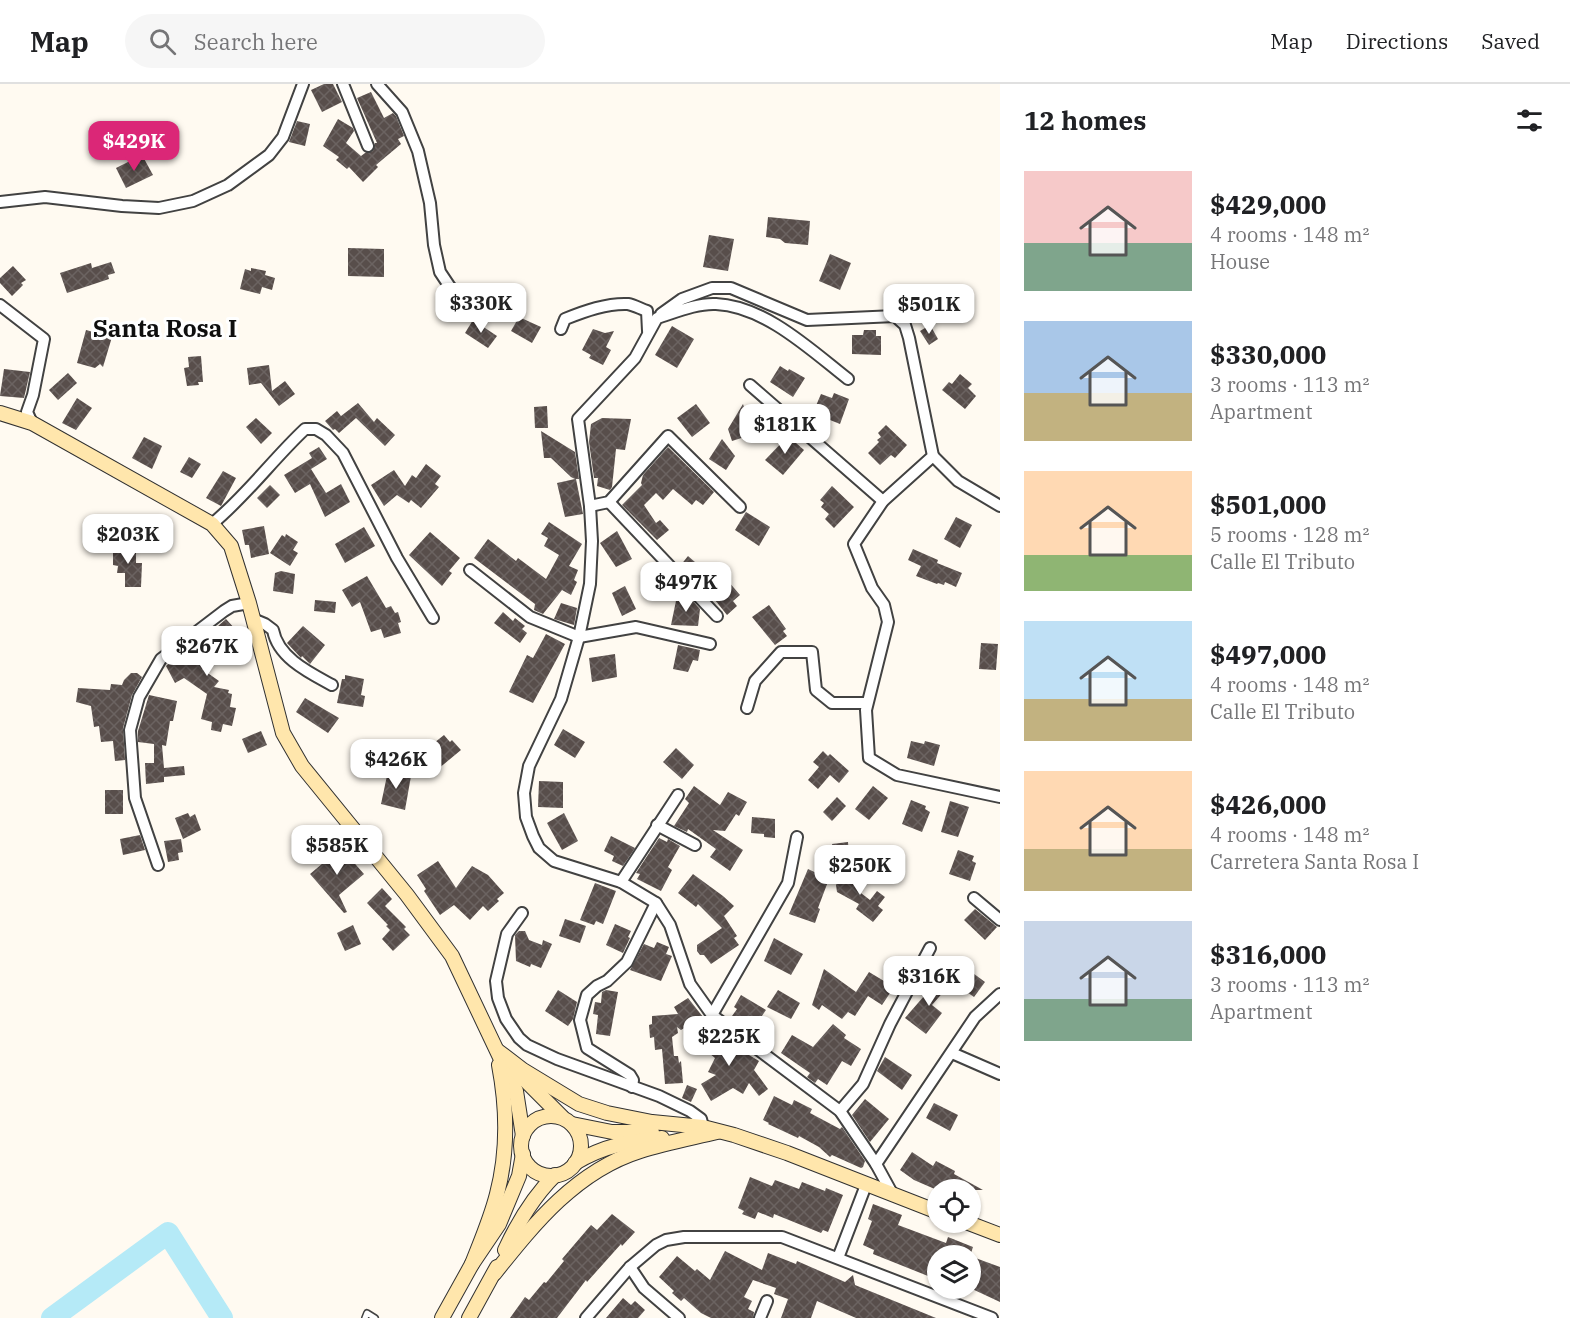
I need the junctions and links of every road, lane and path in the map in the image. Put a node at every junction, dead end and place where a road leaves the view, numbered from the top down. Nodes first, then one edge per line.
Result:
1 (303, 84) edge
2 (343, 84) edge
3 (377, 84) edge
4 (368, 146) dead end
5 (0, 202) edge
6 (459, 294) dead end
7 (0, 305) edge
8 (657, 318) junction
9 (561, 328) dead end
10 (648, 331) junction
11 (848, 379) dead end
12 (750, 385) dead end
13 (0, 413) edge
14 (32, 423) junction
15 (933, 456) junction
16 (883, 501) junction
17 (609, 502) junction
18 (590, 506) junction
19 (1000, 506) edge
20 (740, 507) dead end
21 (212, 524) junction
22 (470, 570) dead end
23 (249, 603) junction
24 (717, 616) dead end
25 (433, 618) dead end
26 (253, 619) junction
27 (579, 638) junction
28 (710, 644) dead end
29 (332, 685) dead end
30 (867, 703) junction
31 (747, 708) dead end
32 (678, 795) dead end
33 (1000, 797) edge
34 (657, 825) junction
35 (797, 837) dead end
36 (695, 845) dead end
37 (158, 865) dead end
38 (621, 882) junction
39 (974, 898) dead end
40 (656, 903) junction
41 (522, 913) dead end
42 (1000, 920) edge
43 (930, 948) dead end
44 (1000, 994) edge
45 (712, 1015) junction
46 (496, 1050) junction
47 (952, 1053) junction
48 (1000, 1074) edge
49 (632, 1087) junction
50 (840, 1111) junction
51 (567, 1121) junction
52 (703, 1126) junction
53 (717, 1132) junction
54 (523, 1136) junction
55 (523, 1154) junction
56 (575, 1163) junction
57 (876, 1164) junction
58 (555, 1175) junction
59 (866, 1185) junction
60 (893, 1195) junction
61 (927, 1208) edge
62 (981, 1228) edge
63 (1000, 1235) edge
64 (838, 1258) junction
65 (472, 1264) junction
66 (630, 1266) junction
67 (494, 1274) junction
68 (767, 1301) dead end
69 (365, 1318) edge
70 (375, 1318) edge
71 (442, 1318) edge
72 (469, 1318) edge
73 (586, 1318) edge
74 (679, 1318) edge
75 (760, 1318) edge
76 (992, 1318) edge

1 - 5 street
2 - 4 street
3 - 6 street
7 - 14 street
8 - 10 street
8 - 11 street
8 - 15 street
9 - 10 street
10 - 18 street
12 - 16 street
13 - 14 street
14 - 21 street
15 - 16 street
15 - 19 street
16 - 30 street
17 - 18 street
17 - 20 street
17 - 24 street
18 - 27 street
21 - 23 street
21 - 25 street
22 - 27 street
23 - 26 street
23 - 37 street
26 - 29 street
26 - 46 street
27 - 28 street
27 - 38 street
30 - 31 street
30 - 33 street
32 - 34 street
34 - 36 street
34 - 38 street
35 - 45 street
38 - 40 street
39 - 42 street
40 - 45 street
40 - 49 street
41 - 49 street
43 - 50 street
44 - 47 street
45 - 50 street
46 - 51 street
46 - 52 street
46 - 54 street
46 - 65 street
47 - 48 street
47 - 57 street
49 - 52 street
50 - 57 street
51 - 53 street
51 - 54 street
51 - 56 street
52 - 53 street
53 - 56 street
53 - 59 street
53 - 67 street
54 - 55 street
55 - 58 street
55 - 65 street
56 - 58 street
57 - 60 street
58 - 67 street
59 - 60 street
59 - 64 street
60 - 61 street
62 - 63 street
64 - 66 street
64 - 76 street
65 - 71 street
66 - 73 street
66 - 74 street
67 - 72 street
68 - 75 street
69 - 70 lane

